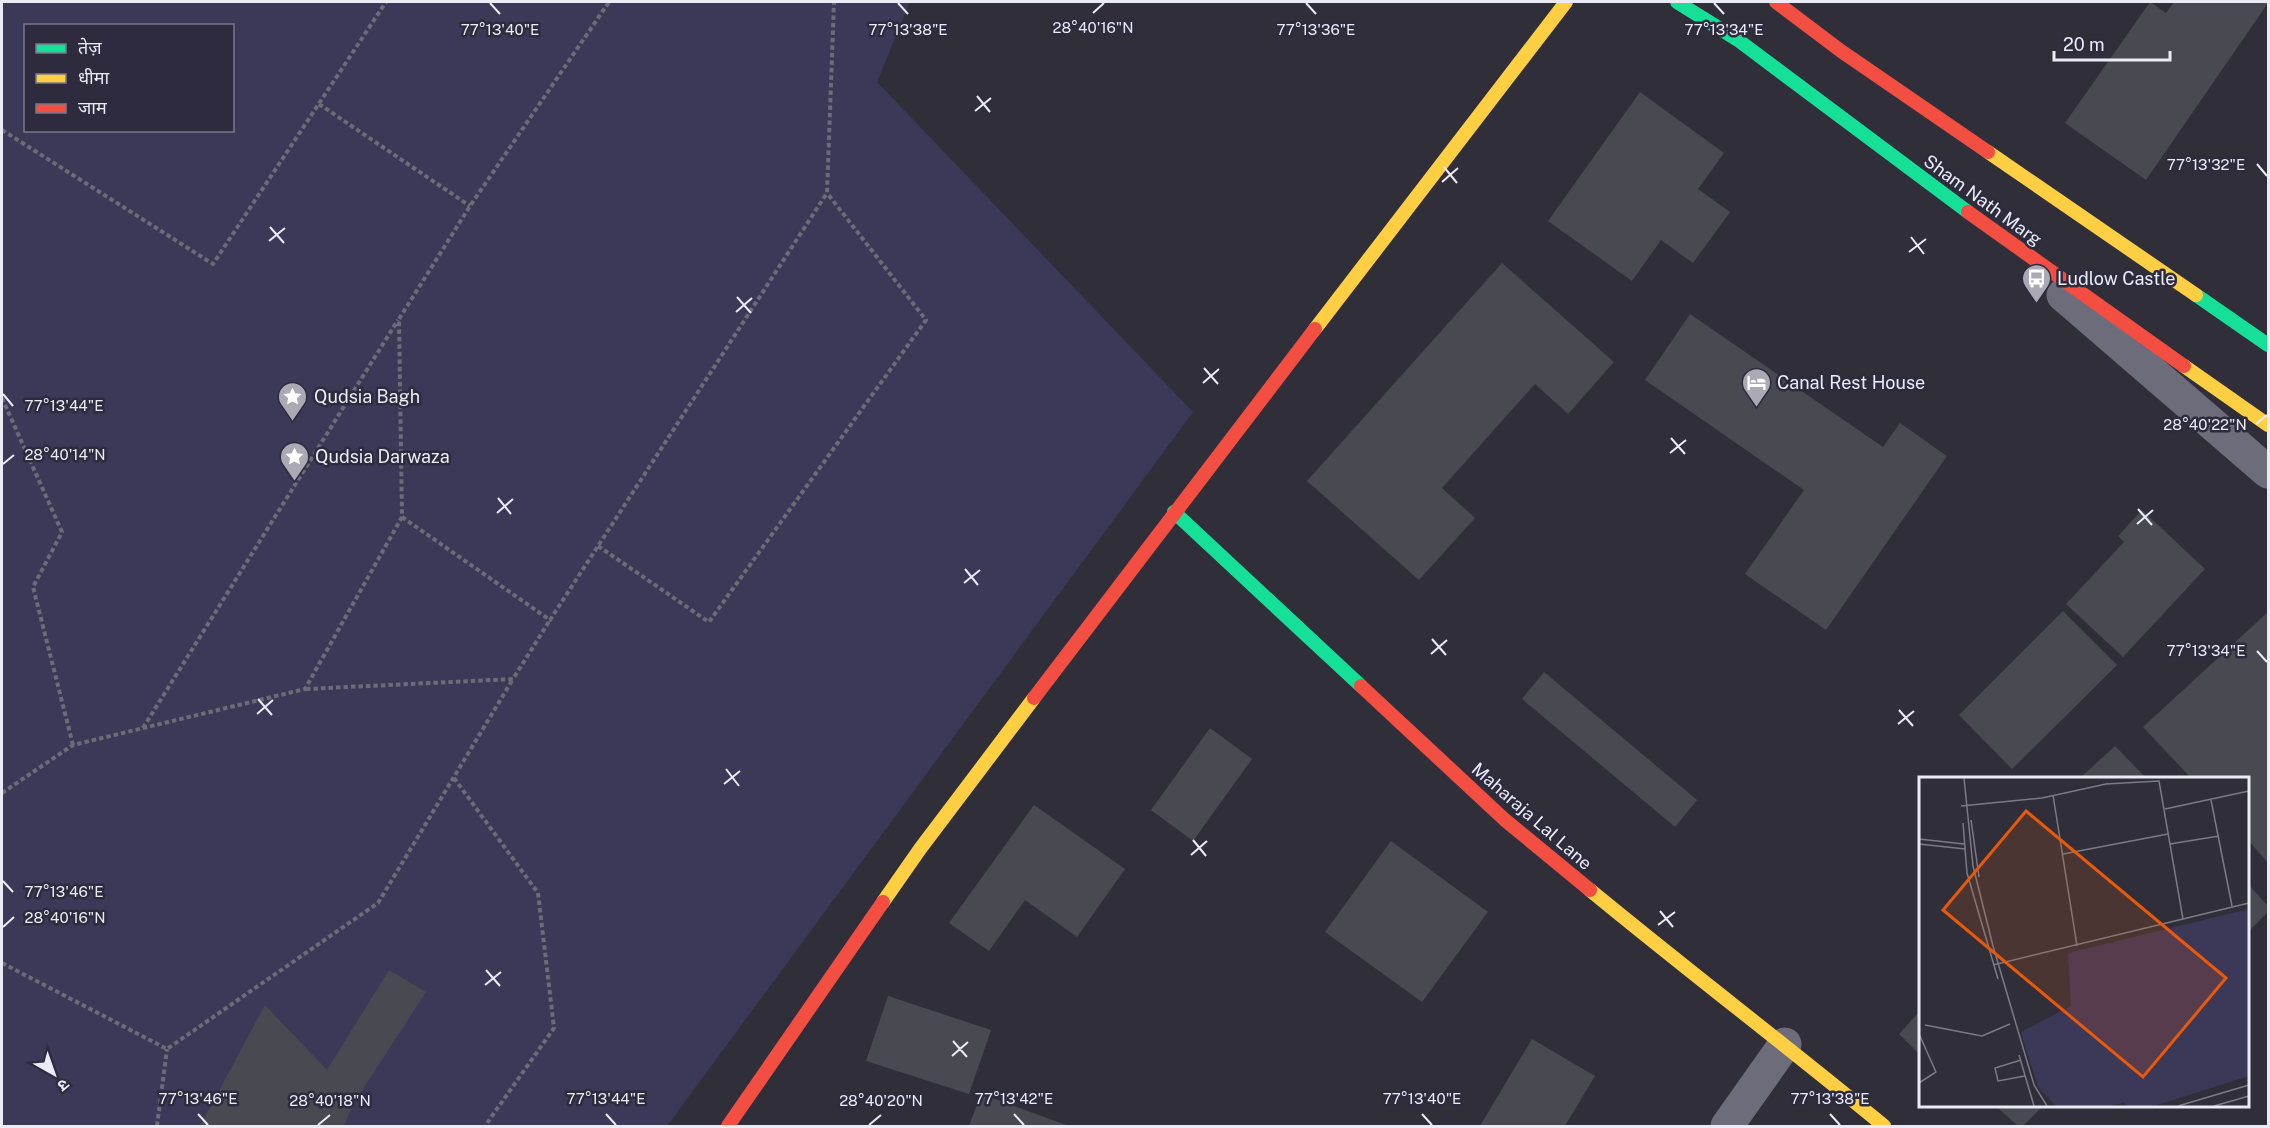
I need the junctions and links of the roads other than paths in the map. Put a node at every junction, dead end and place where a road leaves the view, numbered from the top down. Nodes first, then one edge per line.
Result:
1 (1566, 2) edge
2 (1677, 2) edge
3 (1776, 2) edge
4 (1966, 211) junction
5 (2268, 345) edge
6 (2268, 425) edge
7 (2268, 472) edge
8 (1174, 512) junction
9 (1785, 1044) junction
10 (728, 1126) edge
11 (1727, 1126) edge
12 (1884, 1126) edge

1 - 8 main road
2 - 4 main road, Sham Nath Marg
3 - 5 main road
4 - 6 main road, Sham Nath Marg
4 - 7 street
8 - 9 main road, Maharaja Lal Lane
8 - 10 main road
9 - 11 street
9 - 12 main road, Maharaja Lal Lane

